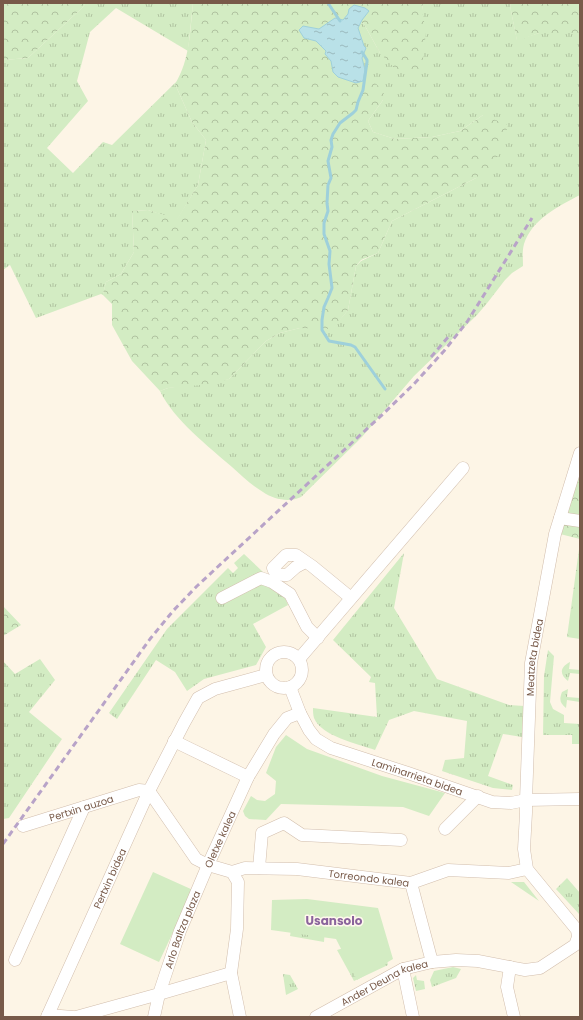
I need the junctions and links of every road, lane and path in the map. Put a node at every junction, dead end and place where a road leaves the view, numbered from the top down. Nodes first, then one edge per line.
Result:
1 (580, 453) edge
2 (463, 468) dead end
3 (560, 518) junction
4 (580, 521) edge
5 (305, 562) dead end
6 (222, 598) dead end
7 (351, 598) junction
8 (318, 638) junction
9 (299, 659) junction
10 (266, 675) junction
11 (290, 687) junction
12 (300, 713) junction
13 (174, 741) junction
14 (248, 777) junction
15 (144, 790) junction
16 (478, 796) junction
17 (580, 799) edge
18 (526, 800) junction
19 (84, 807) junction
20 (23, 826) dead end
21 (445, 829) dead end
22 (401, 840) dead end
23 (208, 865) junction
24 (259, 868) junction
25 (527, 870) junction
26 (232, 872) junction
27 (411, 883) junction
28 (15, 960) dead end
29 (432, 962) junction
30 (510, 967) junction
31 (403, 969) junction
32 (231, 973) junction
33 (159, 994) junction
34 (334, 1012) edge
35 (47, 1016) edge
36 (73, 1017) edge
37 (76, 1017) edge
38 (154, 1017) edge
39 (240, 1017) edge
40 (316, 1017) edge
41 (413, 1017) edge
42 (514, 1017) edge

1 - 3 street, Meatzeta bidea
2 - 7 street
3 - 4 street
3 - 18 street, Meatzeta bidea
5 - 7 street
6 - 8 street
7 - 8 street
8 - 9 street
9 - 10 street
9 - 11 street
10 - 11 street
10 - 13 street, Pertxin bidea
11 - 12 street, Laminarrieta bidea
12 - 14 street, Oletxe kalea
12 - 16 street, Laminarrieta bidea
13 - 14 street
13 - 15 street, Pertxin bidea
14 - 23 street, Oletxe kalea
15 - 19 street, Pertxin auzoa
15 - 23 street
15 - 35 street, Pertxin bidea
16 - 18 street, Laminarrieta bidea
16 - 21 street
17 - 18 street, Laminarrieta bidea
18 - 25 street
19 - 20 street, Pertxin auzoa
19 - 28 street
22 - 24 street
23 - 26 street, Oletxe kalea
23 - 33 street, Arlo Baltza plaza
24 - 26 street, Torreondo kalea
24 - 27 street, Torreondo kalea
25 - 27 street, Torreondo kalea
25 - 30 street, Ander Deuna kalea
26 - 32 street, Oletxe kalea
27 - 29 street, Ander Deuna kalea
29 - 30 street, Ander Deuna kalea
29 - 31 street, Ander Deuna kalea
30 - 42 street
31 - 34 street, Ander Deuna kalea
31 - 41 street
32 - 33 street
32 - 39 street, Oletxe kalea
33 - 37 street
33 - 38 street, Arlo Baltza plaza
34 - 40 street, Ander Deuna kalea
35 - 36 street

